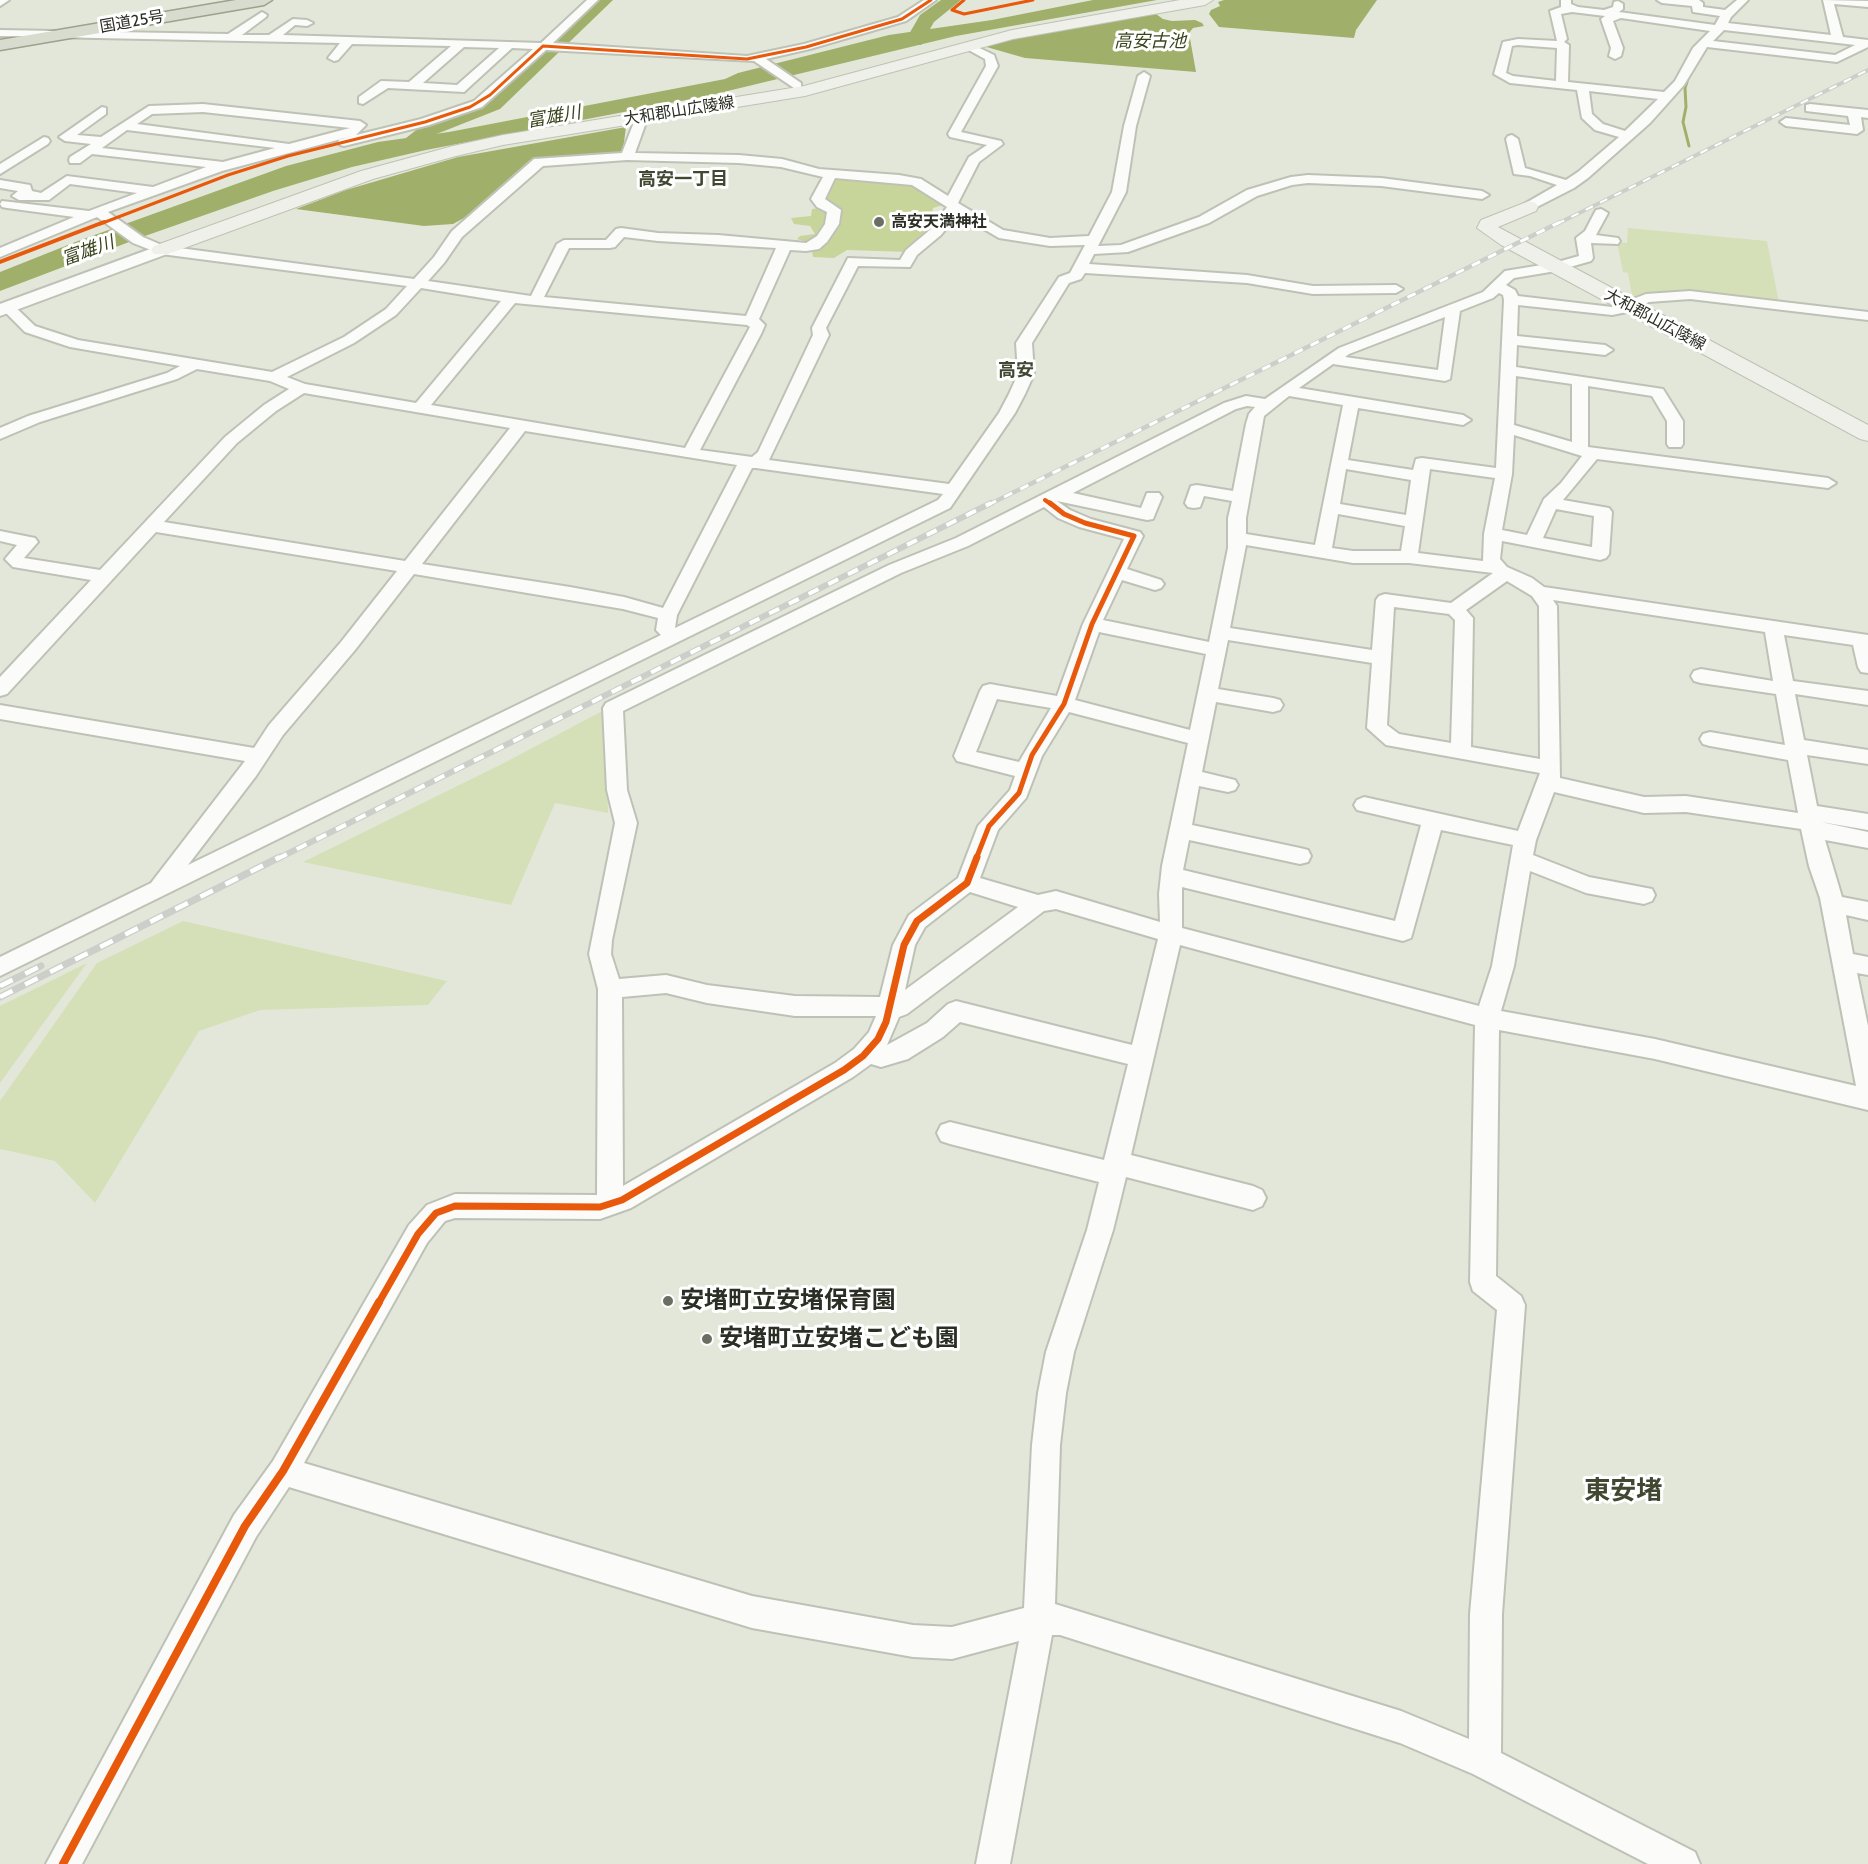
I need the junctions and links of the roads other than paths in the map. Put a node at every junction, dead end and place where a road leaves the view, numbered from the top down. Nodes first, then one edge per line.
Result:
1 (4, 0) edge
2 (593, 0) edge
3 (931, 0) edge
4 (1205, 0) edge
5 (1617, 0) edge
6 (1662, 0) edge
7 (1743, 0) edge
8 (0, 3) edge
9 (1569, 4) edge
10 (1868, 4) edge
11 (263, 8) edge
12 (1612, 14) junction
13 (1728, 14) junction
14 (307, 23) dead end
15 (1722, 27) junction
16 (0, 33) edge
17 (59, 35) junction
18 (231, 37) junction
19 (272, 38) junction
20 (350, 39) junction
21 (1561, 39) dead end
22 (1838, 40) junction
23 (462, 43) junction
24 (1708, 43) junction
25 (1867, 43) edge
26 (0, 45) edge
27 (509, 45) junction
28 (543, 46) junction
29 (969, 46) junction
30 (1615, 56) dead end
31 (334, 58) dead end
32 (760, 61) junction
33 (1144, 75) dead end
34 (412, 85) junction
35 (1562, 85) junction
36 (1583, 87) junction
37 (801, 89) junction
38 (1667, 96) junction
39 (363, 100) dead end
40 (1810, 108) dead end
41 (102, 111) dead end
42 (1854, 113) junction
43 (1868, 114) edge
44 (642, 117) junction
45 (1786, 122) dead end
46 (124, 126) junction
47 (1628, 136) junction
48 (1512, 139) dead end
49 (44, 141) dead end
50 (102, 141) junction
51 (294, 146) junction
52 (89, 150) junction
53 (627, 156) junction
54 (75, 160) dead end
55 (224, 166) junction
56 (0, 170) edge
57 (831, 174) junction
58 (0, 184) edge
59 (1569, 185) junction
60 (156, 191) junction
61 (22, 194) junction
62 (1482, 195) dead end
63 (953, 205) junction
64 (3, 206) edge
65 (1530, 207) joint
66 (1601, 213) dead end
67 (103, 217) junction
68 (0, 235) edge
69 (1583, 238) junction
70 (34, 239) junction
71 (1613, 241) dead end
72 (785, 245) junction
73 (1092, 245) junction
74 (161, 250) junction
75 (0, 253) edge
76 (0, 262) edge
77 (1556, 267) junction
78 (1080, 268) junction
79 (415, 283) junction
80 (1396, 289) dead end
81 (1505, 293) junction
82 (511, 298) junction
83 (535, 301) junction
84 (1629, 306) junction
85 (3, 308) edge
86 (1453, 310) junction
87 (1868, 316) edge
88 (751, 321) junction
89 (1509, 340) junction
90 (1605, 350) dead end
91 (1330, 359) junction
92 (195, 364) junction
93 (1508, 370) junction
94 (274, 376) junction
95 (1580, 381) junction
96 (301, 388) junction
97 (1286, 391) junction
98 (1351, 403) junction
99 (1268, 404) junction
100 (421, 407) junction
101 (1463, 420) dead end
102 (520, 427) junction
103 (1506, 428) junction
104 (0, 434) edge
105 (1868, 434) edge
106 (1675, 444) dead end
107 (1586, 452) junction
108 (690, 454) junction
109 (752, 463) junction
110 (1339, 463) junction
111 (1504, 474) junction
112 (1420, 476) junction
113 (1828, 483) dead end
114 (954, 490) junction
115 (1051, 497) junction
116 (1153, 497) dead end
117 (1241, 497) junction
118 (1194, 503) dead end
119 (1550, 503) junction
120 (1330, 508) junction
121 (1414, 522) junction
122 (153, 526) junction
123 (1493, 534) junction
124 (0, 536) edge
125 (1237, 538) junction
126 (1533, 541) junction
127 (1322, 552) junction
128 (1409, 557) junction
129 (411, 567) junction
130 (1500, 570) junction
131 (1116, 572) junction
132 (105, 577) junction
133 (1155, 584) dead end
134 (1539, 592) junction
135 (1454, 609) junction
136 (668, 615) junction
137 (1092, 624) junction
138 (1773, 627) junction
139 (665, 641) junction
140 (1218, 641) junction
141 (1865, 641) edge
142 (1381, 658) junction
143 (1868, 667) edge
144 (1701, 676) dead end
145 (1784, 688) junction
146 (0, 689) edge
147 (1207, 694) junction
148 (1868, 698) edge
149 (1064, 704) junction
150 (1272, 705) dead end
151 (0, 712) edge
152 (1198, 739) junction
153 (1710, 739) dead end
154 (1796, 750) junction
155 (1461, 751) junction
156 (259, 756) junction
157 (1868, 757) edge
158 (1026, 771) junction
159 (1549, 776) junction
160 (1191, 777) junction
161 (1228, 785) dead end
162 (1364, 805) dead end
163 (1432, 820) junction
164 (1810, 822) junction
165 (1868, 822) edge
166 (1180, 830) junction
167 (1868, 840) edge
168 (1523, 849) junction
169 (1300, 856) dead end
170 (1172, 876) junction
171 (967, 883) junction
172 (155, 891) junction
173 (1644, 895) dead end
174 (1038, 904) junction
175 (1832, 904) junction
176 (1868, 911) edge
177 (1171, 934) junction
178 (1843, 962) junction
179 (0, 966) edge
180 (1868, 966) edge
181 (610, 988) junction
182 (889, 1006) junction
183 (1486, 1018) junction
184 (1863, 1038) edge
185 (866, 1052) junction
186 (1142, 1057) junction
187 (1868, 1086) edge
188 (1868, 1099) edge
189 (950, 1133) dead end
190 (1115, 1168) junction
191 (1253, 1198) dead end
192 (610, 1203) junction
193 (283, 1471) junction
194 (1040, 1620) junction
195 (1485, 1762) junction
196 (63, 1864) edge
197 (993, 1864) edge
198 (1683, 1864) edge

1 - 8 street
2 - 28 street
3 - 32 street
4 - 29 main road, 大和郡山広陵線
5 - 12 street
6 - 13 street
7 - 13 street
9 - 12 street
9 - 21 street
10 - 22 street
11 - 17 highway, 国道25号
11 - 18 street
12 - 15 street
12 - 30 street
13 - 15 street
14 - 19 street
15 - 22 street
15 - 24 street
16 - 17 street
17 - 18 street
17 - 26 highway, 国道25号
18 - 19 street
19 - 20 street
20 - 23 street
20 - 31 street
22 - 25 street
23 - 27 street
23 - 34 street
24 - 25 street
24 - 38 street
27 - 28 street
27 - 34 street
28 - 32 street
28 - 67 street
29 - 37 main road, 大和郡山広陵線
29 - 63 street
32 - 37 street
33 - 73 street
34 - 39 street
35 - 35 street
35 - 36 street
36 - 38 street
36 - 47 street
37 - 44 main road, 大和郡山広陵線
38 - 47 street
40 - 42 street
41 - 50 street
42 - 43 street
42 - 45 street
44 - 53 street
44 - 74 main road, 大和郡山広陵線
46 - 50 street
46 - 51 street
46 - 51 street
47 - 59 street
48 - 59 street
49 - 56 street
50 - 52 street
51 - 55 street
52 - 54 street
52 - 55 street
53 - 57 street
53 - 79 street
55 - 60 street
57 - 63 street
57 - 72 street
58 - 61 street
59 - 65 street
60 - 61 street
60 - 67 street
61 - 64 street
62 - 73 street
63 - 73 street
63 - 109 street
64 - 67 street
65 - 77 main road, 大和郡山広陵線
66 - 69 street
67 - 70 street
67 - 74 street
67 - 76 street
68 - 70 street
69 - 71 street
69 - 77 street
70 - 75 street
72 - 83 street
72 - 88 street
73 - 78 street
74 - 79 street
74 - 85 street
77 - 81 street
77 - 84 main road, 大和郡山広陵線
78 - 80 street
78 - 114 street
79 - 82 street
79 - 94 street
81 - 84 street
81 - 86 street
81 - 89 street
82 - 83 street
82 - 100 street
83 - 88 street
84 - 87 street
84 - 105 main road, 大和郡山広陵線
85 - 92 street
86 - 91 street
86 - 91 street
88 - 108 street
89 - 90 street
89 - 93 street
91 - 97 street
92 - 94 street
92 - 104 street
93 - 95 street
93 - 103 street
94 - 96 street
95 - 106 street
95 - 107 street
96 - 100 street
96 - 122 street
97 - 98 street
97 - 99 street
98 - 101 street
98 - 110 street
99 - 115 street
99 - 117 street
100 - 102 street
102 - 108 street
102 - 129 street
103 - 107 street
103 - 111 street
107 - 113 street
107 - 119 street
108 - 109 street
109 - 114 street
109 - 136 street
110 - 112 street
110 - 120 street
111 - 112 street
111 - 123 street
112 - 121 street
114 - 139 street
115 - 116 street
115 - 131 street
115 - 181 street
117 - 118 street
117 - 125 street
119 - 126 street
119 - 126 street
120 - 121 street
120 - 127 street
121 - 128 street
122 - 129 street
122 - 132 street
123 - 126 street
123 - 130 street
124 - 132 street
125 - 127 street
125 - 140 street
127 - 128 street
128 - 130 street
129 - 136 street
129 - 156 street
130 - 134 street
130 - 135 street
131 - 133 street
131 - 137 street
132 - 146 street
134 - 138 street
134 - 159 street
135 - 142 street
135 - 155 street
136 - 139 street
137 - 140 street
137 - 149 street
138 - 141 street
138 - 145 street
139 - 172 street
140 - 142 street
140 - 147 street
141 - 143 street
142 - 155 street
144 - 145 street
145 - 148 street
145 - 154 street
147 - 150 street
147 - 152 street
149 - 152 street
149 - 158 street
149 - 158 street
151 - 156 street
152 - 160 street
153 - 154 street
154 - 157 street
154 - 164 street
155 - 159 street
156 - 172 street
158 - 171 street
159 - 164 street
159 - 168 street
160 - 161 street
160 - 166 street
162 - 163 street
163 - 168 street
163 - 170 street
164 - 165 street
164 - 167 street
164 - 175 street
166 - 169 street
166 - 170 street
168 - 173 street
168 - 183 street
170 - 177 street
171 - 174 street
171 - 182 street
172 - 179 street
174 - 177 street
174 - 182 street
175 - 176 street
175 - 178 street
177 - 183 street
177 - 186 street
178 - 180 street
178 - 184 street
181 - 182 street
181 - 192 street
182 - 185 street
183 - 188 street
183 - 195 street
184 - 187 street
185 - 186 street
185 - 192 street
186 - 190 street
189 - 190 street
190 - 191 street
190 - 194 street
192 - 193 street
193 - 194 street
193 - 196 street
194 - 195 street
194 - 197 street
195 - 198 street

